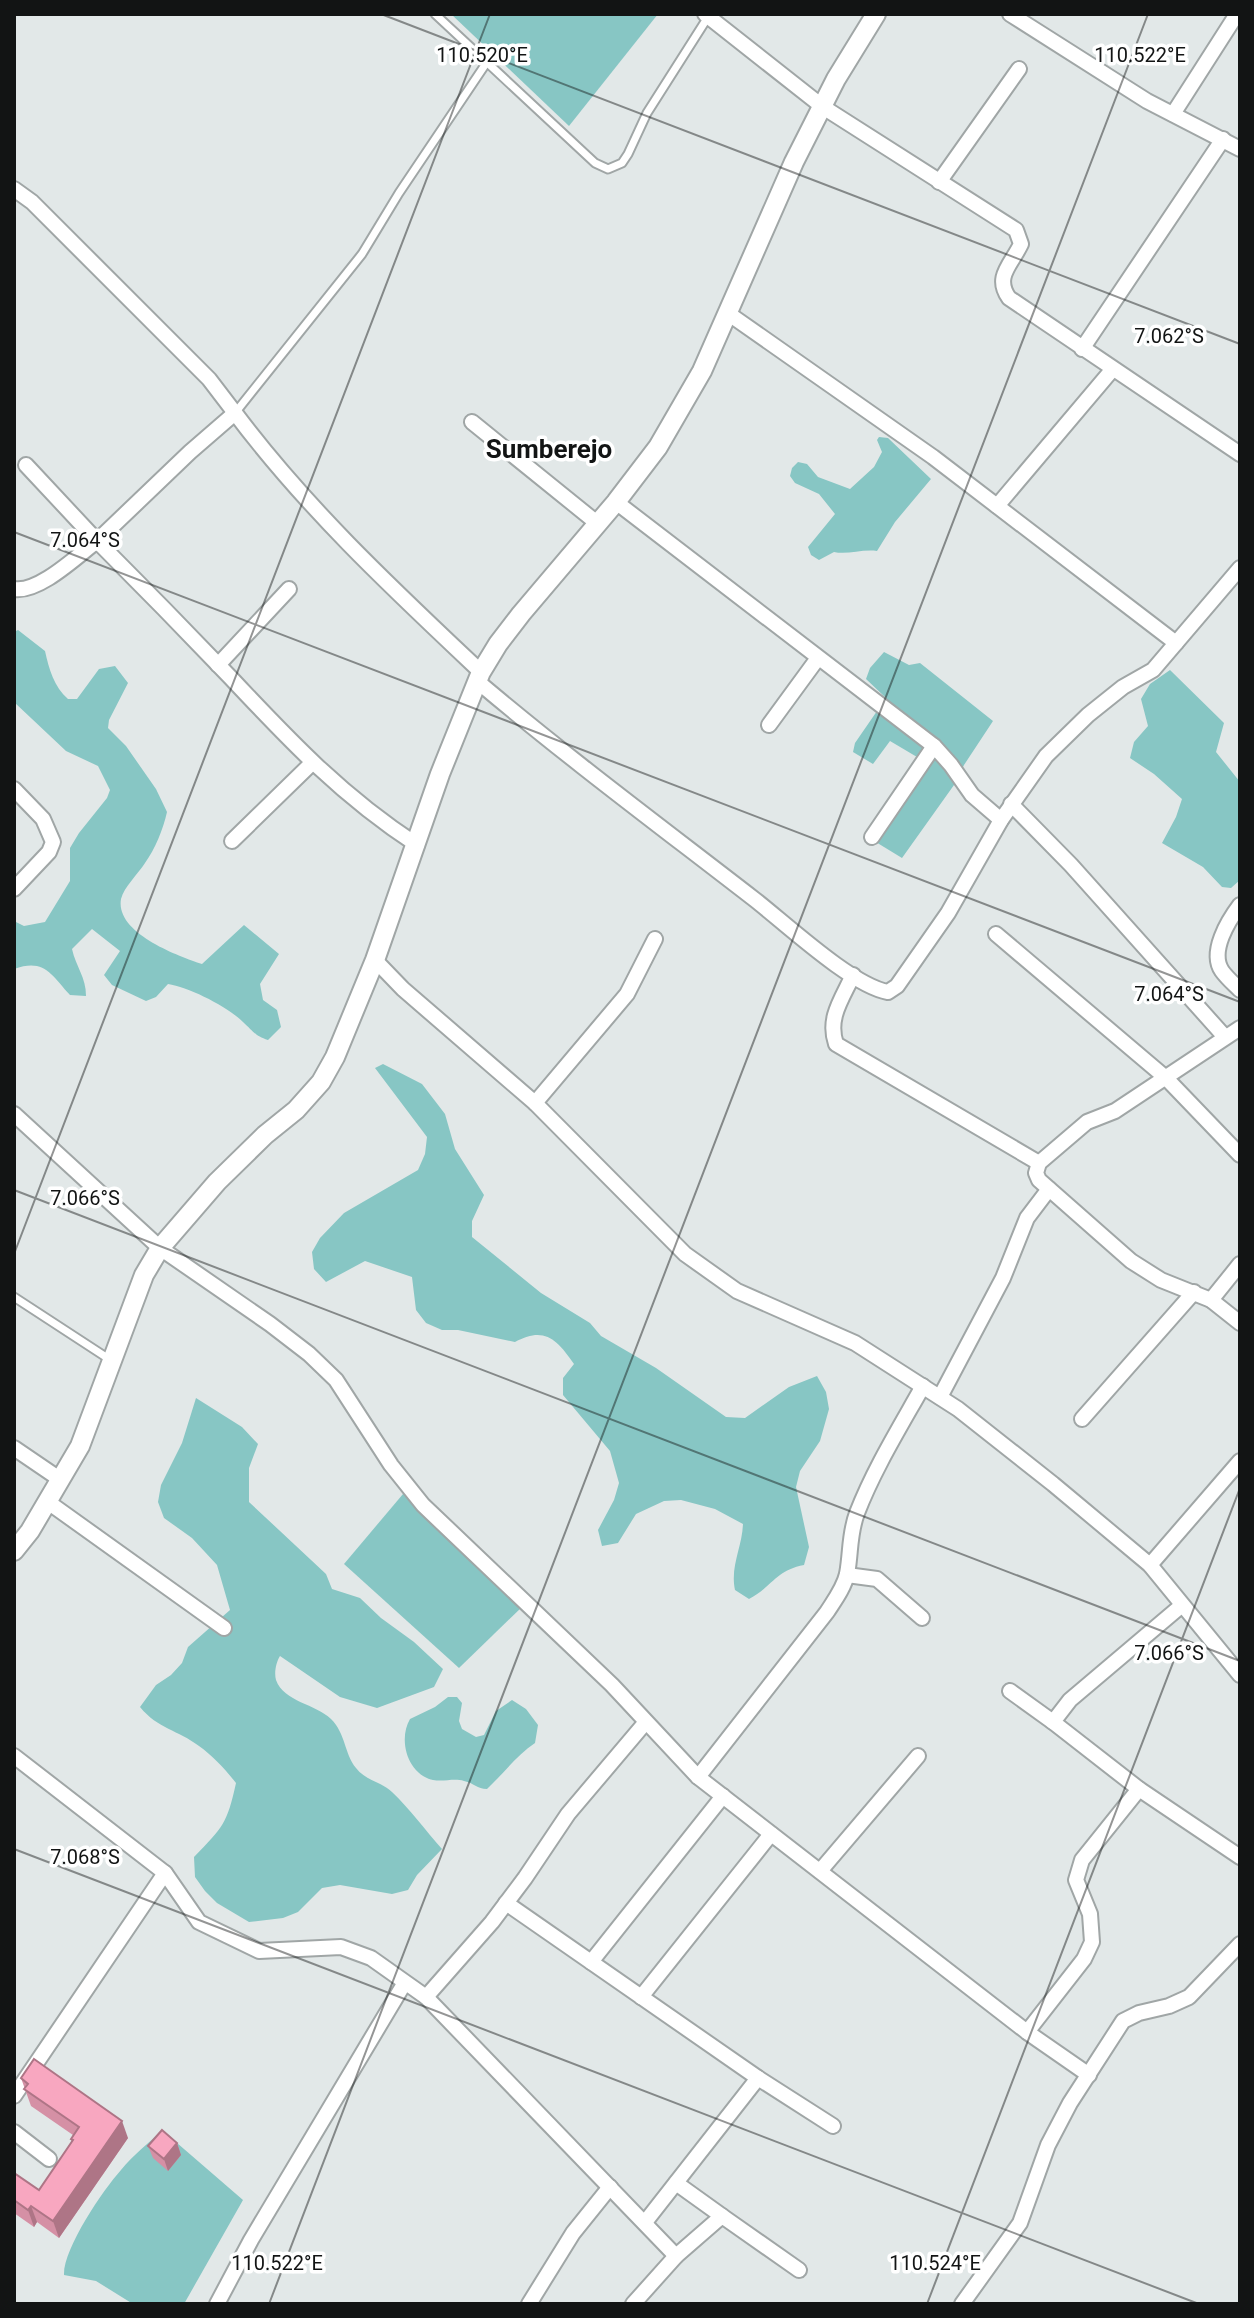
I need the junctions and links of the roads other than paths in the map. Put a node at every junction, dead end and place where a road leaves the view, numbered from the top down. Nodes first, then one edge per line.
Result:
1 (435, 14) edge
2 (876, 14) edge
3 (1237, 14) edge
4 (706, 15) edge
5 (1016, 16) edge
6 (487, 62) junction
7 (1019, 69) dead end
8 (823, 107) junction
9 (1173, 114) junction
10 (1223, 139) junction
11 (1240, 149) edge
12 (939, 182) junction
13 (14, 189) edge
14 (729, 314) junction
15 (1082, 349) junction
16 (1112, 370) junction
17 (235, 413) junction
18 (472, 422) dead end
19 (1240, 454) edge
20 (26, 465) dead end
21 (616, 502) junction
22 (997, 506) junction
23 (597, 523) junction
24 (97, 541) junction
25 (1240, 568) edge
26 (14, 589) edge
27 (289, 589) dead end
28 (1176, 643) junction
29 (818, 658) junction
30 (218, 665) junction
31 (479, 676) junction
32 (769, 725) dead end
33 (934, 746) junction
34 (312, 763) junction
35 (14, 789) edge
36 (1011, 804) junction
37 (1001, 820) junction
38 (872, 837) dead end
39 (232, 841) dead end
40 (417, 845) junction
41 (14, 889) edge
42 (1240, 905) edge
43 (996, 934) dead end
44 (655, 939) dead end
45 (375, 960) junction
46 (853, 975) junction
47 (1240, 990) edge
48 (1240, 1028) edge
49 (1225, 1037) junction
50 (1166, 1078) junction
51 (535, 1103) junction
52 (14, 1114) edge
53 (1240, 1155) edge
54 (1039, 1163) junction
55 (1049, 1189) junction
56 (160, 1248) junction
57 (1240, 1264) edge
58 (1194, 1292) junction
59 (14, 1297) edge
60 (1211, 1300) junction
61 (1240, 1323) edge
62 (111, 1361) junction
63 (923, 1386) junction
64 (940, 1397) junction
65 (1082, 1419) dead end
66 (14, 1448) edge
67 (1240, 1461) edge
68 (61, 1480) junction
69 (48, 1502) junction
70 (14, 1551) edge
71 (1150, 1565) junction
72 (847, 1575) junction
73 (1181, 1606) junction
74 (922, 1618) dead end
75 (224, 1628) dead end
76 (1240, 1675) edge
77 (1010, 1691) dead end
78 (1053, 1722) junction
79 (645, 1723) junction
80 (14, 1756) edge
81 (918, 1756) dead end
82 (698, 1777) junction
83 (1139, 1789) junction
84 (723, 1796) junction
85 (771, 1834) junction
86 (1240, 1857) edge
87 (820, 1871) junction
88 (165, 1873) junction
89 (506, 1903) junction
90 (1240, 1944) edge
91 (591, 1962) junction
92 (404, 1984) junction
93 (426, 1997) junction
94 (641, 1997) junction
95 (1027, 2032) junction
96 (1089, 2075) junction
97 (758, 2078) junction
98 (14, 2096) edge
99 (833, 2126) dead end
100 (14, 2132) edge
101 (49, 2159) dead end
102 (676, 2183) junction
103 (610, 2187) junction
104 (722, 2216) junction
105 (646, 2221) junction
106 (676, 2256) junction
107 (799, 2270) dead end
108 (217, 2304) edge
109 (529, 2304) edge
110 (633, 2304) edge
111 (962, 2304) edge

1 - 6 lane
2 - 8 street
3 - 9 street
4 - 6 lane
4 - 8 street
5 - 9 street
6 - 17 lane
7 - 12 street
8 - 12 street
8 - 14 street
9 - 10 street
10 - 11 street
10 - 15 street
12 - 15 street
13 - 17 street
14 - 21 street
14 - 22 street
15 - 16 street
16 - 19 street
16 - 22 street
17 - 24 street
17 - 31 street
18 - 23 street
20 - 24 street
21 - 23 street
21 - 29 street
22 - 28 street
23 - 31 street
24 - 26 street
24 - 30 street
25 - 28 street
27 - 30 street
28 - 36 street
29 - 32 street
29 - 33 street
30 - 34 street
31 - 40 street
31 - 46 street
33 - 37 street
33 - 38 street
34 - 39 street
34 - 40 street
35 - 41 street
36 - 37 street
36 - 49 street
37 - 46 street
40 - 45 street
42 - 47 street
43 - 50 street
44 - 51 street
45 - 51 street
45 - 56 street
46 - 54 street
48 - 49 street
49 - 50 street
50 - 53 street
50 - 54 street
51 - 63 street
52 - 56 street
54 - 55 street
55 - 58 street
55 - 64 street
56 - 62 street
56 - 79 street
57 - 60 street
58 - 60 street
58 - 65 street
59 - 62 lane
60 - 61 street
62 - 68 street
63 - 64 street
63 - 72 street
64 - 71 street
66 - 68 street
67 - 71 street
68 - 69 street
69 - 70 street
69 - 75 street
71 - 73 street
72 - 74 street
72 - 82 street
73 - 76 street
73 - 78 street
77 - 78 street
78 - 83 street
79 - 82 street
79 - 89 street
80 - 88 street
81 - 87 street
82 - 84 street
83 - 86 street
83 - 95 street
84 - 85 street
84 - 91 street
85 - 87 street
85 - 94 street
87 - 95 street
88 - 92 street
88 - 98 street
89 - 91 street
89 - 93 street
90 - 96 street
91 - 94 street
92 - 93 street
92 - 108 street
93 - 103 street
94 - 97 street
95 - 96 street
96 - 111 street
97 - 99 street
97 - 102 street
100 - 101 street
102 - 104 street
102 - 105 street
103 - 105 street
103 - 109 street
104 - 106 street
104 - 107 street
105 - 106 street
106 - 110 street

